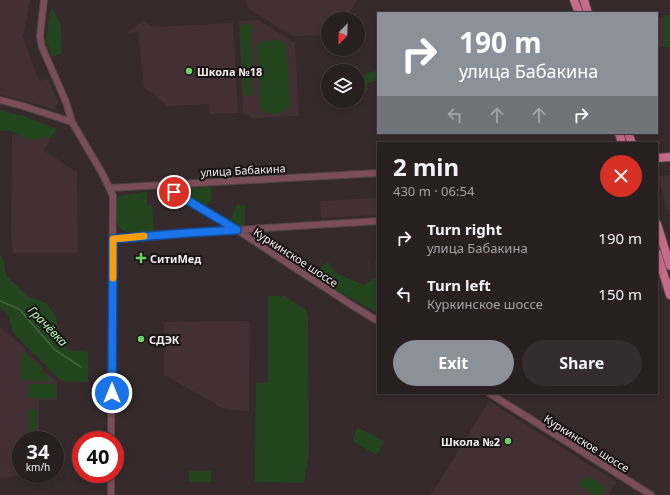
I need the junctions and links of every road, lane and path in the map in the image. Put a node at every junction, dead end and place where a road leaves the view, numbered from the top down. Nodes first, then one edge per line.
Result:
1 (44, 0) edge
2 (574, 0) edge
3 (584, 0) edge
4 (579, 12) edge
5 (588, 12) edge
6 (0, 100) edge
7 (72, 122) junction
8 (670, 157) edge
9 (658, 158) edge
10 (377, 173) edge
11 (162, 184) junction
12 (110, 188) junction
13 (377, 221) edge
14 (658, 227) edge
15 (266, 228) junction
16 (237, 230) junction
17 (113, 239) junction
18 (254, 241) junction
19 (658, 256) edge
20 (670, 266) edge
21 (670, 295) edge
22 (377, 320) edge
23 (491, 394) edge
24 (111, 431) edge
25 (111, 483) edge
26 (111, 495) edge
27 (651, 495) edge

1 - 7 street
2 - 4 main road
3 - 5 main road
6 - 7 street
7 - 12 street
8 - 9 main road
10 - 11 street, улица Бабакина
11 - 12 street, улица Бабакина
11 - 16 street, Куркинское шоссе
12 - 17 street
13 - 15 street
14 - 20 main road
15 - 16 street
15 - 18 street
16 - 17 street
16 - 18 street, Куркинское шоссе
17 - 24 street
18 - 22 street, Куркинское шоссе
19 - 21 main road
23 - 27 street, Куркинское шоссе
25 - 26 street

